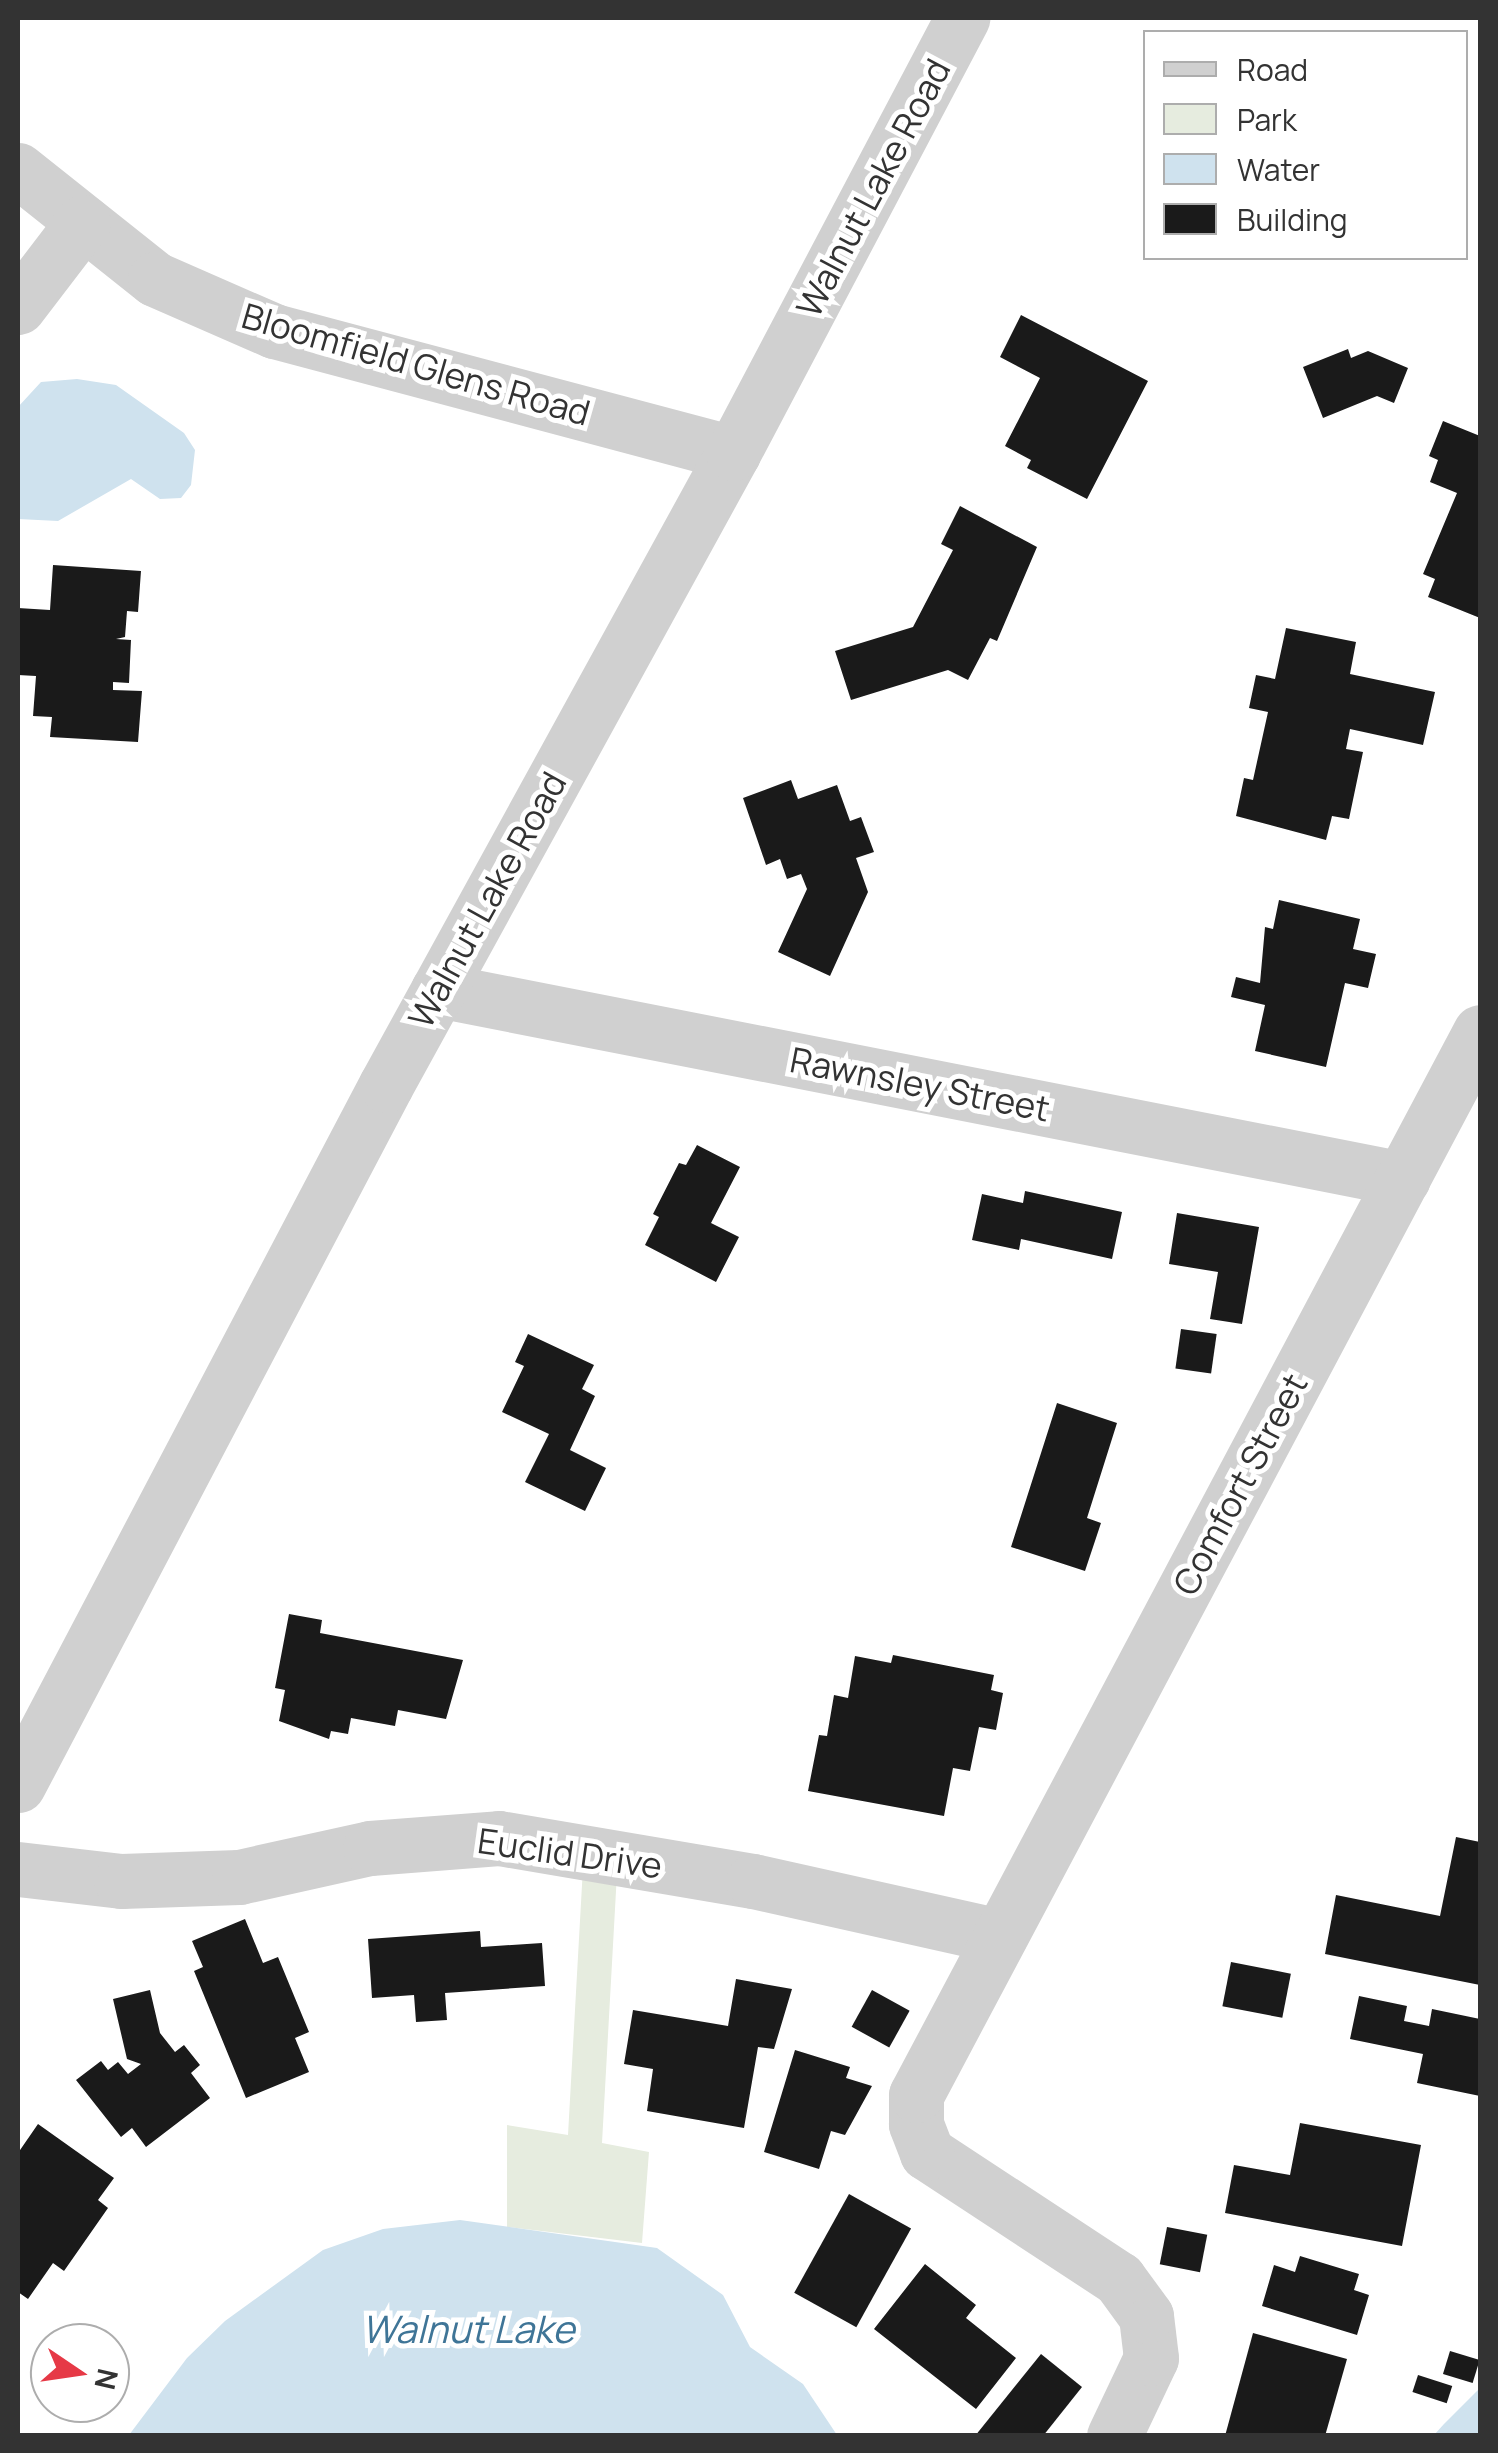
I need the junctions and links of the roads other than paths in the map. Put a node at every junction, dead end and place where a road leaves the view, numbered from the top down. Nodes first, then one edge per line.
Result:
1 (962, 18) edge
2 (18, 170) edge
3 (83, 222) junction
4 (18, 307) edge
5 (733, 453) junction
6 (438, 990) junction
7 (1480, 1032) edge
8 (1402, 1179) junction
9 (18, 1785) edge
10 (18, 1869) edge
11 (1000, 1936) junction
12 (1114, 2436) edge

1 - 5 street, Walnut Lake Road
2 - 3 street, Bloomfield Glens Road
3 - 4 street
3 - 5 street, Bloomfield Glens Road
5 - 6 street, Walnut Lake Road
6 - 8 street, Rawnsley Street
6 - 9 street, Walnut Lake Road
7 - 8 street, Comfort Street
8 - 11 street, Comfort Street
10 - 11 street, Euclid Drive
11 - 12 street, Comfort Street

